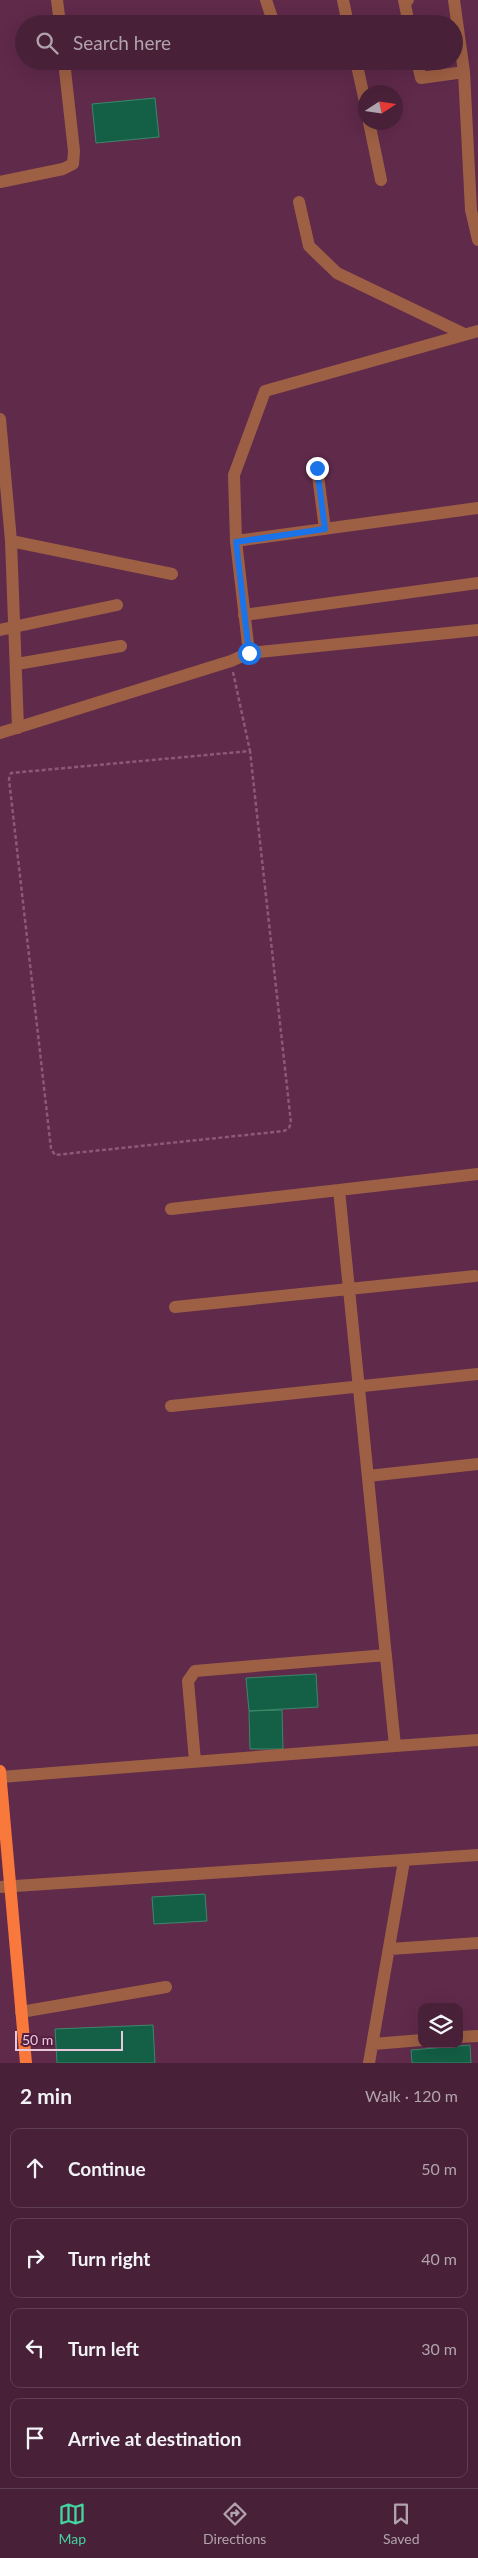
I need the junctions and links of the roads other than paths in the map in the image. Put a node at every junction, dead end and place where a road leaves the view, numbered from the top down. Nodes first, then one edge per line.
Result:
1 (57, 0) edge
2 (266, 0) edge
3 (343, 0) edge
4 (408, 0) edge
5 (454, 0) edge
6 (59, 15) edge
7 (271, 15) edge
8 (346, 15) edge
9 (407, 15) edge
10 (456, 15) edge
11 (463, 65) edge
12 (65, 70) edge
13 (358, 70) edge
14 (419, 70) edge
15 (464, 72) junction
16 (361, 85) edge
17 (371, 130) edge
18 (381, 180) dead end
19 (0, 182) edge
20 (299, 202) dead end
21 (478, 240) edge
22 (478, 331) edge
23 (464, 334) junction
24 (0, 419) edge
25 (317, 468) dead end
26 (478, 508) edge
27 (325, 529) junction
28 (11, 542) junction
29 (236, 542) junction
30 (172, 574) dead end
31 (478, 582) edge
32 (117, 605) dead end
33 (244, 615) junction
34 (6, 630) edge
35 (478, 630) edge
36 (121, 646) dead end
37 (249, 653) junction
38 (17, 664) junction
39 (18, 728) junction
40 (0, 733) edge
41 (478, 1174) edge
42 (339, 1190) junction
43 (171, 1209) dead end
44 (476, 1276) dead end
45 (349, 1290) junction
46 (175, 1307) dead end
47 (478, 1374) edge
48 (359, 1388) junction
49 (171, 1406) dead end
50 (478, 1464) edge
51 (368, 1476) junction
52 (386, 1655) junction
53 (478, 1740) edge
54 (395, 1746) junction
55 (195, 1762) junction
56 (0, 1774) edge
57 (478, 1854) edge
58 (404, 1861) junction
59 (5, 1887) edge
60 (478, 1943) edge
61 (390, 1949) junction
62 (166, 1986) dead end
63 (21, 2012) junction
64 (478, 2036) edge
65 (463, 2037) edge
66 (418, 2040) edge
67 (373, 2044) junction
68 (26, 2063) edge
69 (369, 2063) edge

1 - 6 street
2 - 7 street
3 - 8 street
4 - 9 street
5 - 10 street
11 - 15 street
12 - 19 street
13 - 16 street
14 - 15 street
15 - 21 street
17 - 18 street
20 - 23 street
22 - 23 street
23 - 29 street
24 - 28 street
25 - 27 street
26 - 27 street
27 - 29 street
28 - 30 street
28 - 34 street
29 - 33 street
31 - 33 street
32 - 34 street
33 - 37 street
34 - 38 street
35 - 37 street
36 - 38 street
37 - 39 street
38 - 39 street
39 - 40 street
41 - 42 street
42 - 43 street
42 - 45 street
44 - 45 street
45 - 46 street
45 - 48 street
47 - 48 street
48 - 49 street
48 - 51 street
50 - 51 street
51 - 52 street
52 - 54 street
52 - 55 street
53 - 54 street
54 - 55 street
55 - 56 street
56 - 59 main road
57 - 58 street
58 - 59 street
58 - 61 street
59 - 63 main road
60 - 61 street
61 - 67 street
62 - 63 street
63 - 68 main road
64 - 65 street
66 - 67 street
67 - 69 street

